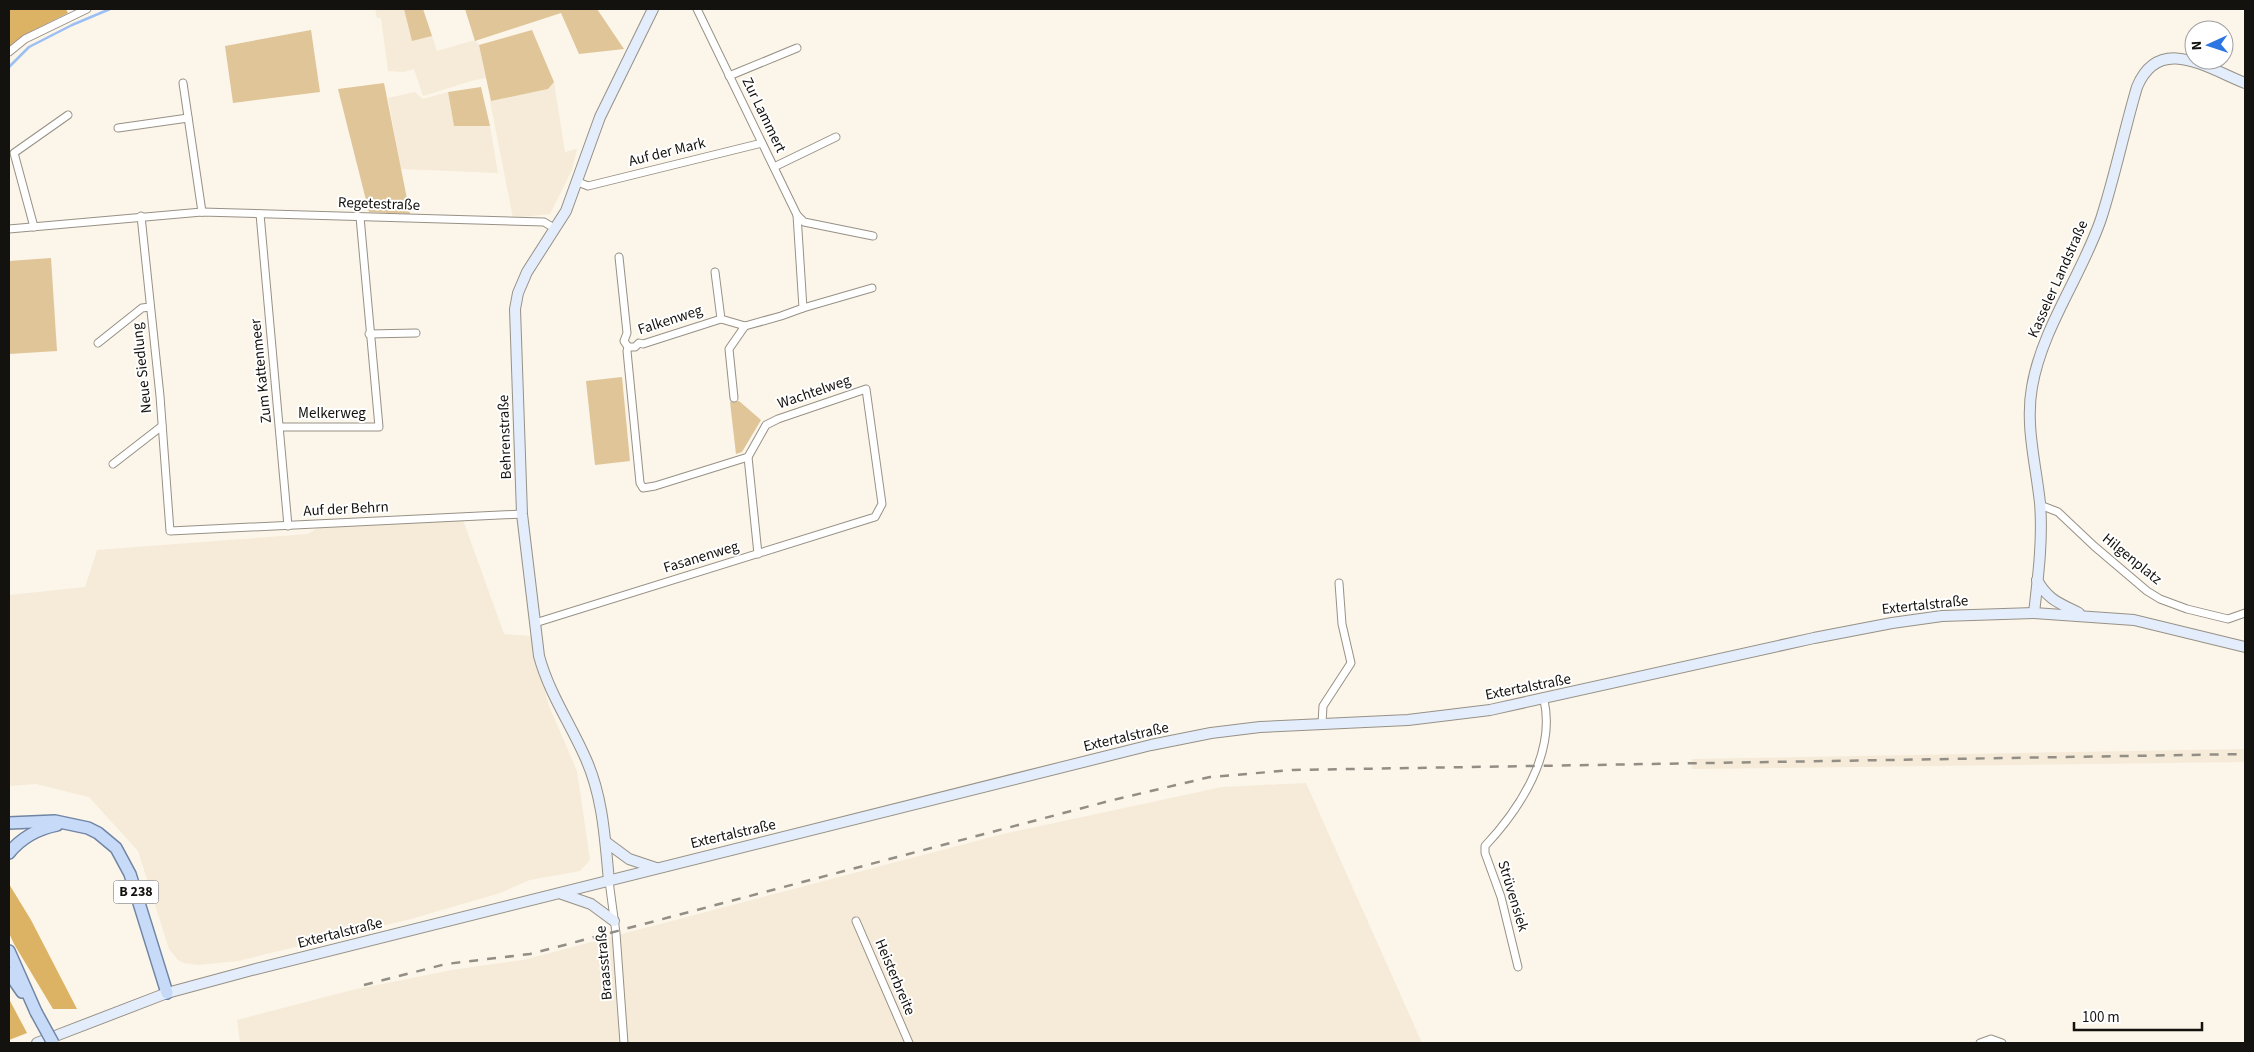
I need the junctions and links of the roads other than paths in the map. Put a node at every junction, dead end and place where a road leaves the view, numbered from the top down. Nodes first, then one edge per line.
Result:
1 (87, 9) edge
2 (653, 9) edge
3 (697, 9) edge
4 (797, 48) dead end
5 (9, 52) edge
6 (729, 76) junction
7 (183, 83) dead end
8 (2245, 83) edge
9 (68, 115) dead end
10 (188, 118) junction
11 (118, 128) dead end
12 (836, 137) dead end
13 (762, 143) junction
14 (774, 167) junction
15 (578, 182) junction
16 (202, 212) junction
17 (260, 214) junction
18 (797, 215) junction
19 (140, 216) junction
20 (360, 216) junction
21 (34, 227) junction
22 (554, 228) junction
23 (9, 229) edge
24 (873, 236) dead end
25 (619, 258) dead end
26 (715, 272) dead end
27 (872, 288) dead end
28 (150, 307) junction
29 (803, 308) junction
30 (721, 319) junction
31 (745, 326) junction
32 (416, 333) dead end
33 (369, 334) junction
34 (98, 343) dead end
35 (628, 347) junction
36 (734, 398) dead end
37 (162, 426) junction
38 (281, 427) junction
39 (748, 457) junction
40 (113, 464) dead end
41 (2040, 505) junction
42 (522, 514) junction
43 (875, 517) joint
44 (288, 526) junction
45 (170, 530) joint
46 (758, 554) junction
47 (2036, 580) junction
48 (1339, 583) dead end
49 (2034, 613) junction
50 (2245, 613) edge
51 (2084, 616) junction
52 (535, 623) junction
53 (2245, 647) edge
54 (1544, 700) junction
55 (1322, 723) junction
56 (9, 823) edge
57 (66, 823) junction
58 (606, 842) junction
59 (9, 853) edge
60 (657, 868) junction
61 (609, 881) junction
62 (561, 894) junction
63 (614, 921) junction
64 (856, 921) dead end
65 (9, 951) edge
66 (9, 964) edge
67 (1518, 967) dead end
68 (9, 974) edge
69 (167, 993) junction
70 (36, 1012) junction
71 (37, 1043) edge
72 (53, 1043) edge
73 (624, 1043) edge
74 (910, 1043) edge
75 (1980, 1043) edge
76 (2002, 1043) edge

1 - 5 street
2 - 15 main road, Behrenstraße
3 - 6 street, Zur Lammert
4 - 6 street, Zur Lammert
6 - 13 street, Zur Lammert
7 - 10 street
8 - 41 main road, Kasseler Landstraße
9 - 21 street
10 - 11 street
10 - 16 street
12 - 14 street, Zur Lammert
13 - 14 street, Zur Lammert
13 - 15 street, Auf der Mark
14 - 18 street, Zur Lammert
15 - 22 main road, Behrenstraße
16 - 17 street, Regetestraße
16 - 19 street, Regetestraße
17 - 20 street, Regetestraße
17 - 38 street, Zum Kattenmeer
18 - 24 street
18 - 29 street
19 - 21 street, Regetestraße
19 - 28 street, Neue Siedlung
20 - 22 street, Regetestraße
20 - 33 street, Melkerweg
21 - 23 street, Regetestraße
22 - 42 main road, Behrenstraße
25 - 35 street, Falkenweg
26 - 30 street, Falkenweg
27 - 29 street
28 - 34 street, Neue Siedlung
28 - 37 street, Neue Siedlung
29 - 31 street
30 - 31 street, Falkenweg
30 - 35 street, Falkenweg
31 - 36 street
32 - 33 street
33 - 38 street, Melkerweg
35 - 39 street, Falkenweg
37 - 40 street, Neue Siedlung
37 - 45 street, Neue Siedlung
38 - 44 street, Zum Kattenmeer
39 - 43 street, Wachtelweg
39 - 46 street
41 - 47 main road, Kasseler Landstraße
41 - 50 street, Hilgenplatz
42 - 44 street, Auf der Behrn
42 - 52 main road, Behrenstraße
43 - 46 street, Fasanenweg
44 - 45 street, Auf der Behrn
46 - 52 street, Fasanenweg
47 - 49 main road, Kasseler Landstraße
47 - 51 main road
48 - 55 street
49 - 51 main road, Extertalstraße
49 - 54 main road, Extertalstraße
51 - 53 main road, Extertalstraße
52 - 58 main road, Behrenstraße
54 - 55 main road, Extertalstraße
54 - 67 street, Strüvensiek
55 - 60 main road, Extertalstraße
56 - 57 main road, B 238
57 - 59 main road, B 238
57 - 69 main road, B 238
58 - 60 main road
58 - 61 main road, Behrenstraße
60 - 61 main road, Extertalstraße
61 - 62 main road, Extertalstraße
61 - 63 street, Braasstraße
62 - 63 main road
62 - 69 main road, Extertalstraße
63 - 73 street, Braasstraße
64 - 74 street, Heisterbreite
65 - 70 main road
66 - 70 main road
68 - 70 main road
69 - 71 main road, Extertalstraße
70 - 72 main road, bridge
75 - 76 street

